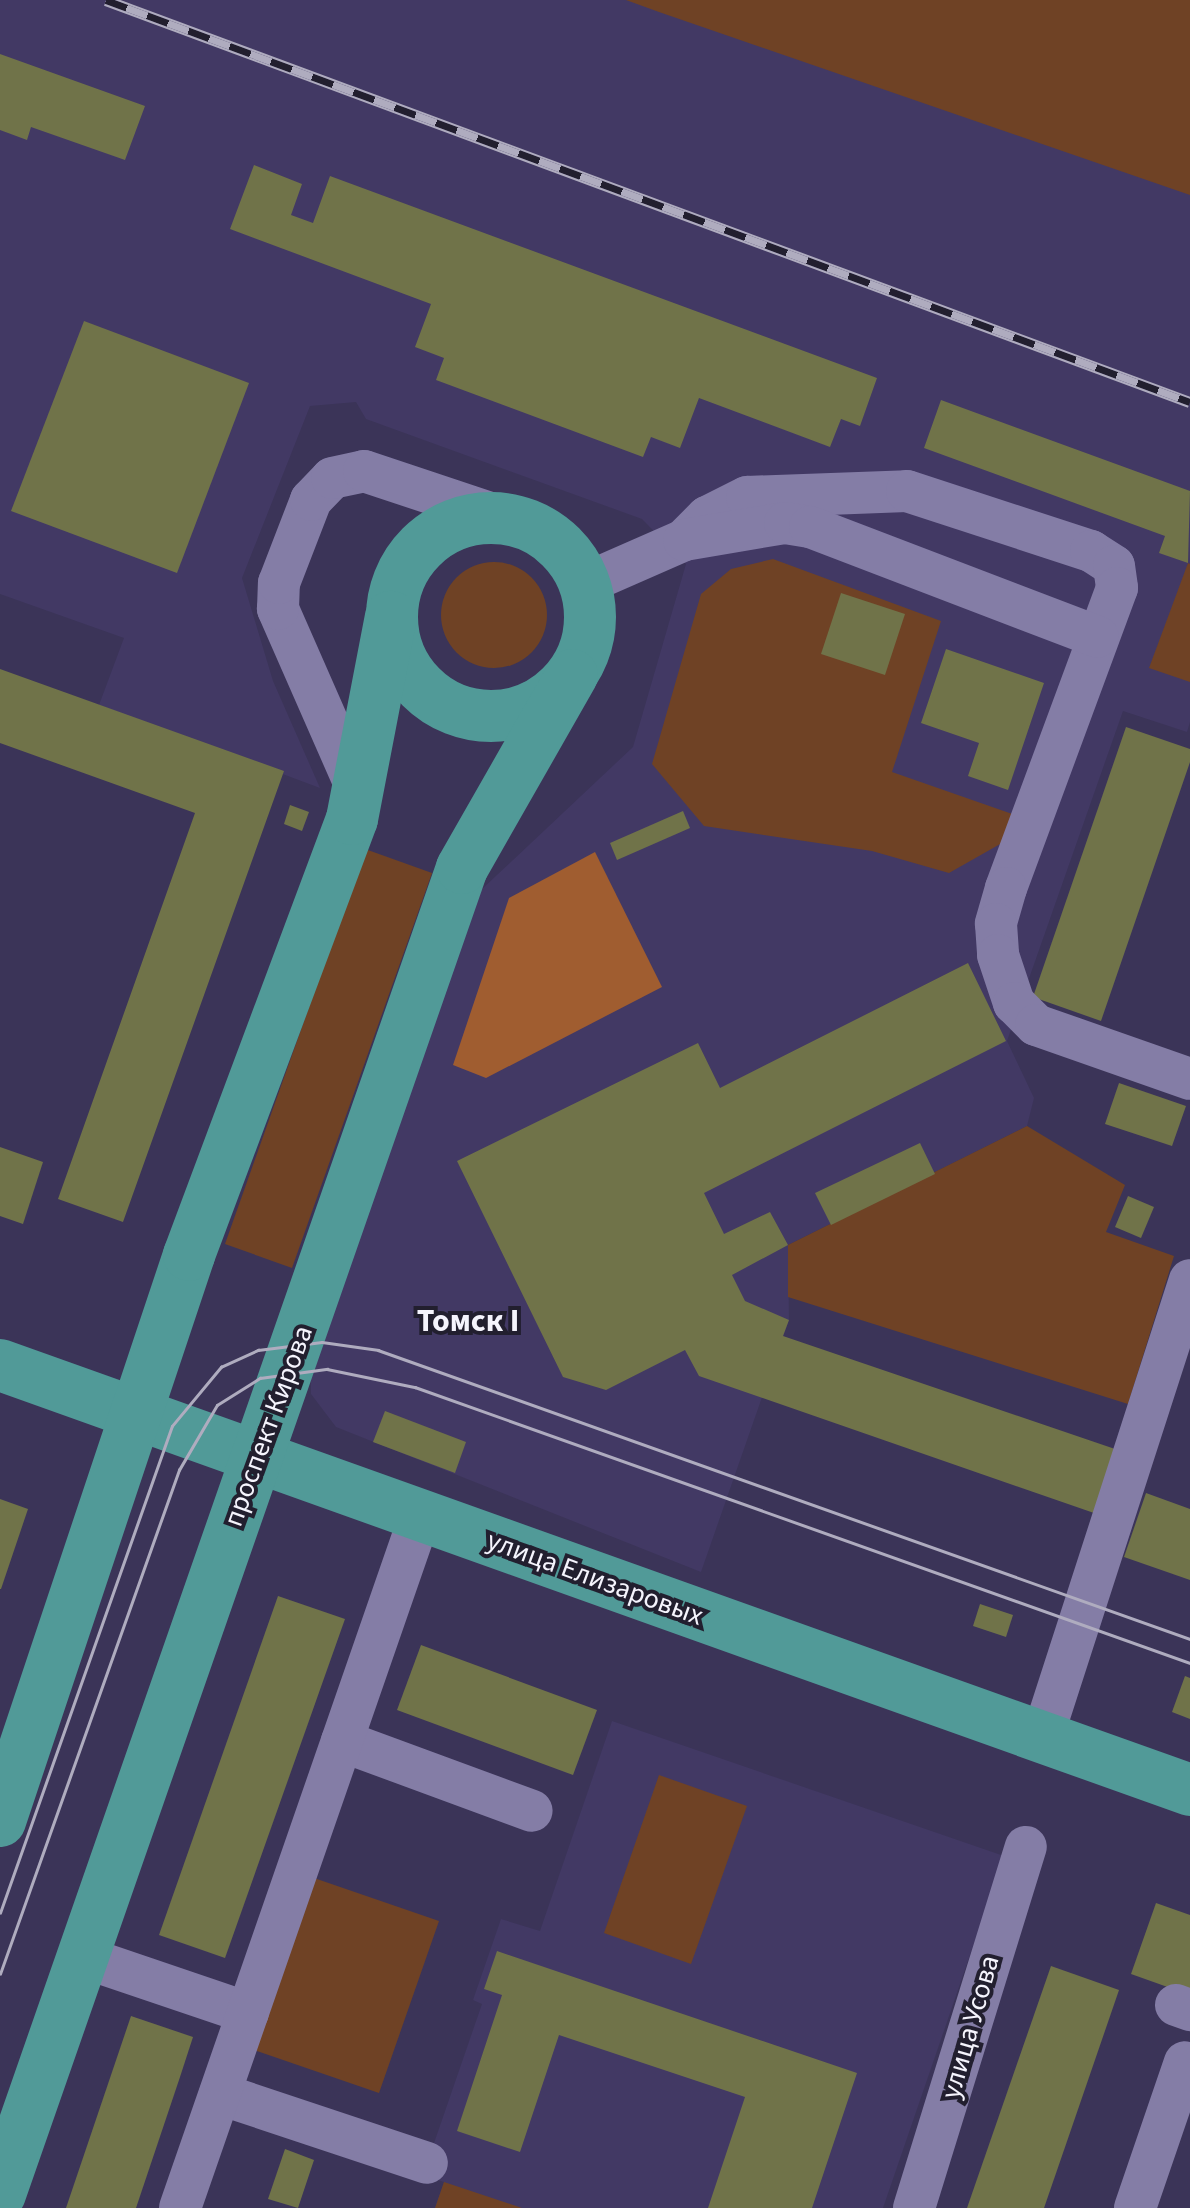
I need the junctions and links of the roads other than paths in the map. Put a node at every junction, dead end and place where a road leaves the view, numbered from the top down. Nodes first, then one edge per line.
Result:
1 (512, 520) junction
2 (684, 540) junction
3 (584, 584) junction
4 (391, 616) junction
5 (1098, 637) junction
6 (572, 675) junction
7 (357, 789) junction
8 (1190, 1079) edge
9 (1190, 1280) edge
10 (0, 1365) edge
11 (138, 1414) junction
12 (257, 1457) junction
13 (420, 1516) junction
14 (1042, 1738) junction
15 (342, 1741) junction
16 (1190, 1790) edge
17 (532, 1811) dead end
18 (0, 1821) edge
19 (1026, 1847) dead end
20 (83, 1956) junction
21 (248, 2013) junction
22 (1185, 2062) dead end
23 (220, 2094) junction
24 (427, 2164) dead end
25 (0, 2194) edge
26 (180, 2208) edge
27 (914, 2208) edge
28 (1135, 2208) edge

1 - 3 main road
1 - 4 main road
1 - 7 street
2 - 3 street
2 - 5 street
2 - 5 street
3 - 6 main road
4 - 6 main road
4 - 7 main road
5 - 8 street
6 - 12 main road, проспект Кирова
7 - 11 main road
9 - 14 street
10 - 11 main road, улица Елизаровых
11 - 12 main road, улица Елизаровых
11 - 18 main road
12 - 13 main road, улица Елизаровых
12 - 20 main road, проспект Кирова
13 - 14 main road, улица Елизаровых
13 - 15 street
14 - 16 main road, улица Елизаровых
15 - 17 street
15 - 21 street
19 - 27 street, улица Усова
20 - 21 street
20 - 25 main road, проспект Кирова
21 - 23 street
22 - 28 street
23 - 24 street
23 - 26 street

